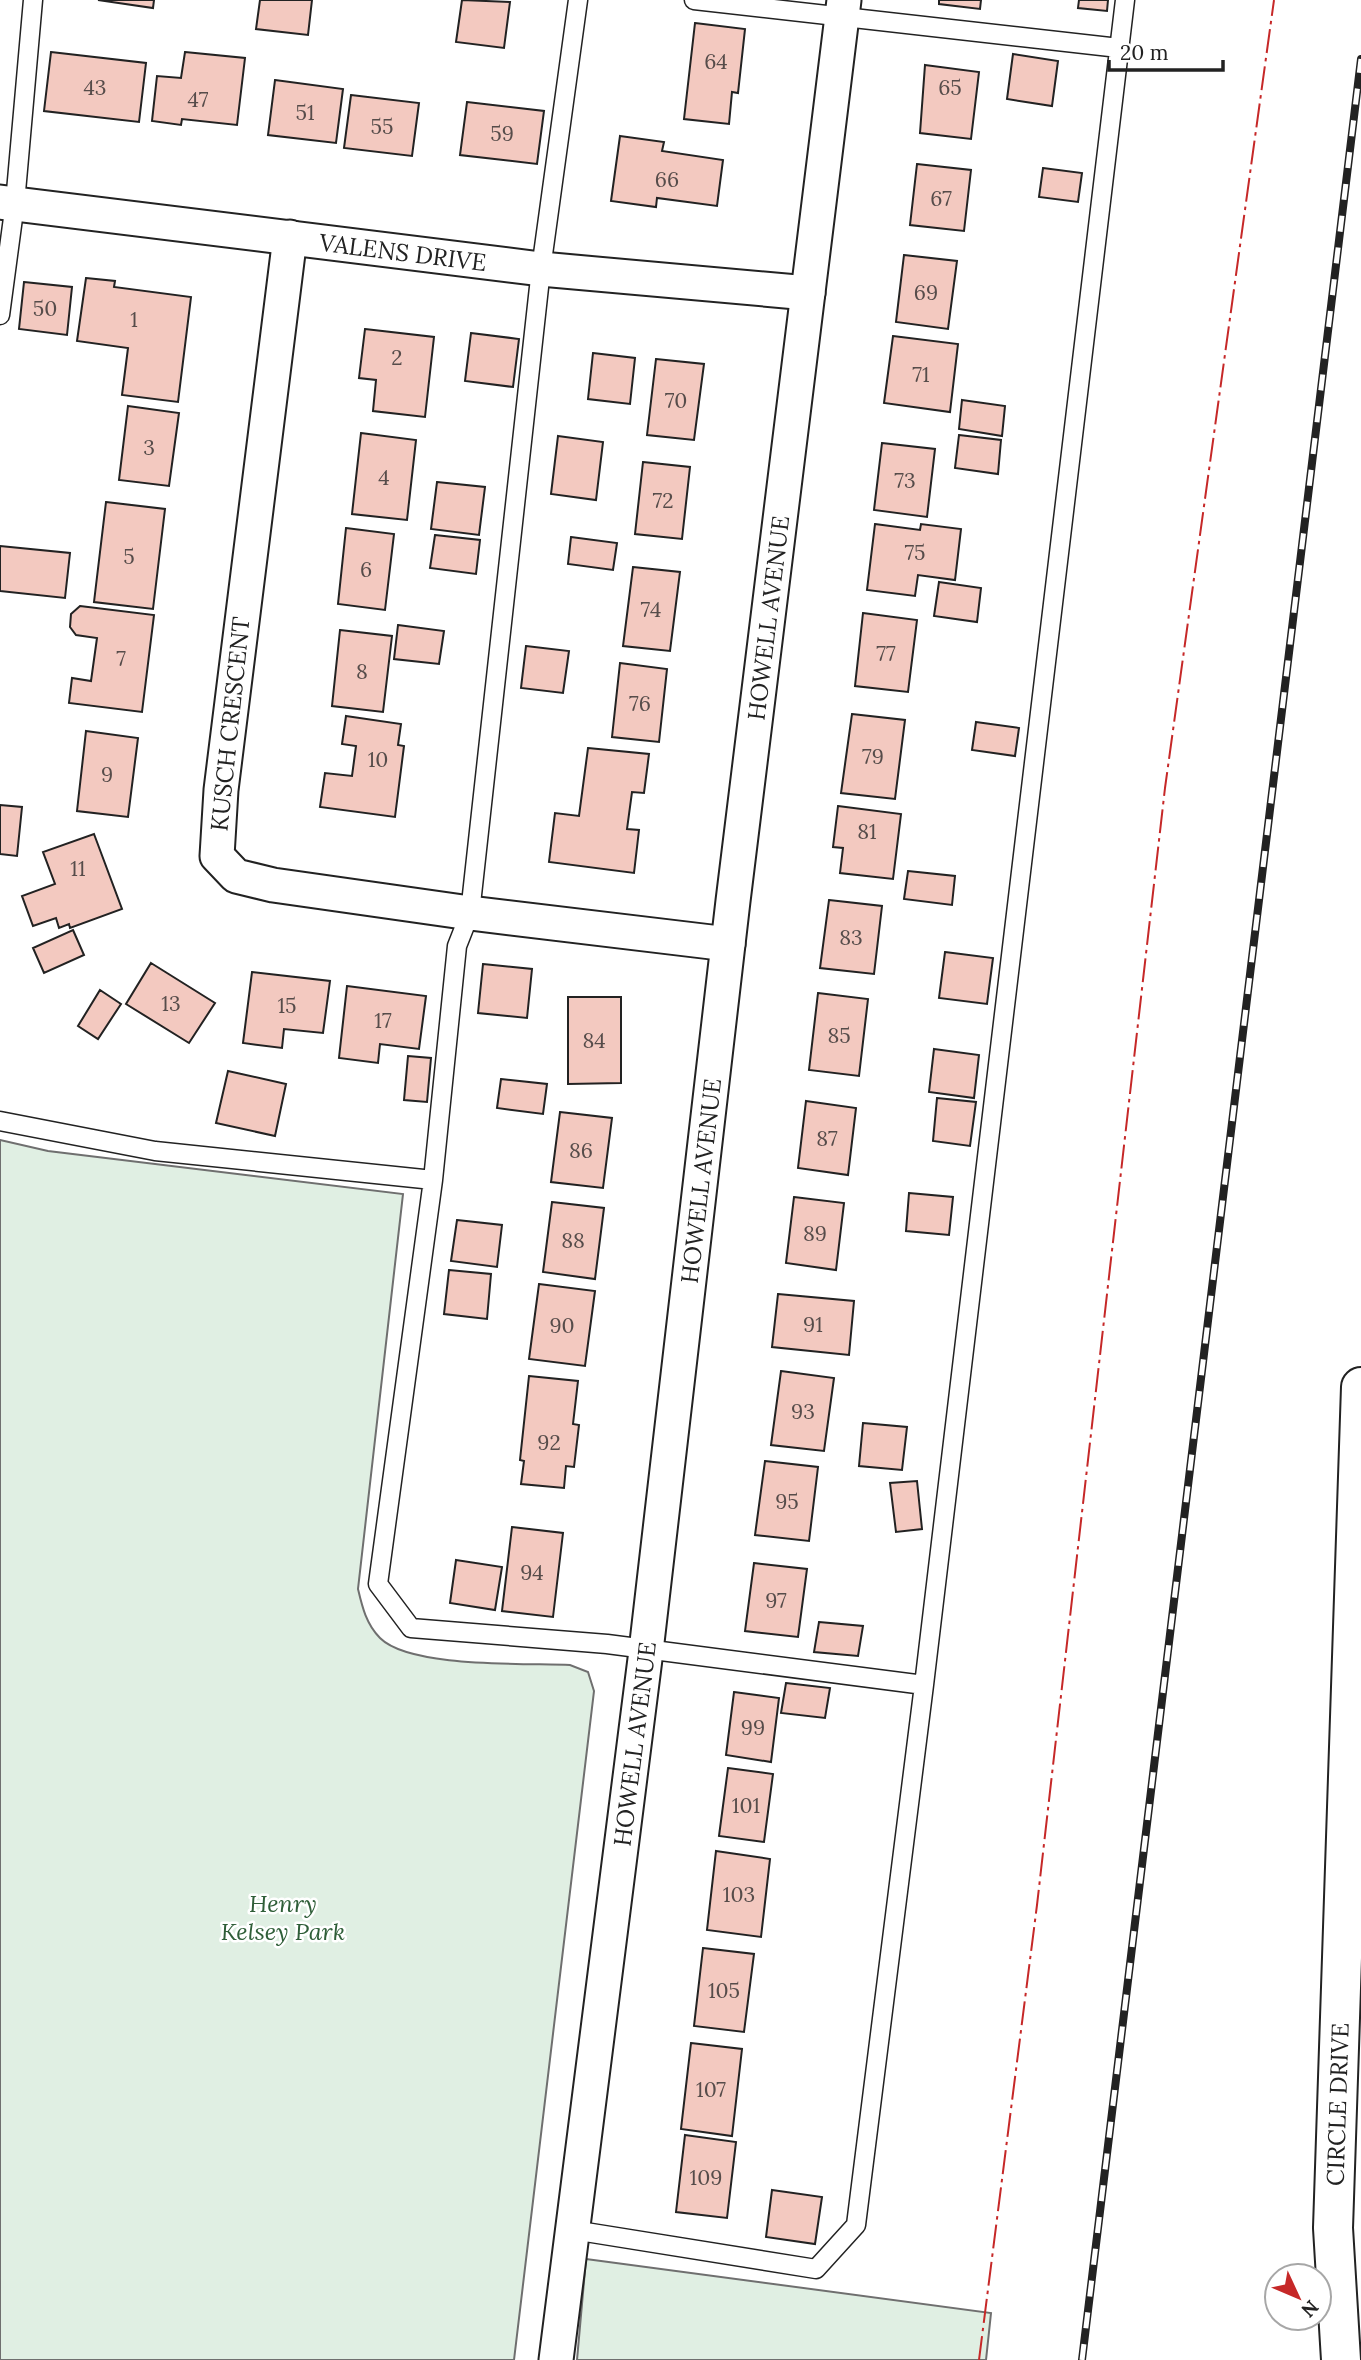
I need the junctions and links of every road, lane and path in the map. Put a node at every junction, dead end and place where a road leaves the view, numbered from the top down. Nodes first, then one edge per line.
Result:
1 (33, 0) edge
2 (578, 0) edge
3 (694, 0) edge
4 (1125, 0) edge
5 (843, 8) edge
6 (1119, 48) junction
7 (8, 203) edge
8 (290, 237) junction
9 (541, 270) junction
10 (808, 293) junction
11 (0, 315) edge
12 (470, 913) junction
13 (728, 944) junction
14 (0, 1121) edge
15 (433, 1180) junction
16 (1361, 1387) edge
17 (646, 1651) junction
18 (924, 1685) junction
19 (573, 2230) junction
20 (556, 2360) edge
21 (1341, 2360) edge

1 - 7 lane
2 - 9 lane
3 - 5 lane
4 - 6 lane
5 - 6 lane
5 - 10 street, HOWELL AVENUE
6 - 18 lane
7 - 8 street, VALENS DRIVE
7 - 11 lane
8 - 9 street, VALENS DRIVE
8 - 12 street, KUSCH CRESCENT
9 - 10 street, VALENS DRIVE
9 - 12 lane
10 - 13 street, HOWELL AVENUE
12 - 13 street, KUSCH CRESCENT
12 - 15 lane
13 - 17 street, HOWELL AVENUE
14 - 15 lane
15 - 17 lane
16 - 21 highway, CIRCLE DRIVE
17 - 18 lane
17 - 19 street, HOWELL AVENUE
18 - 19 lane
19 - 20 street, HOWELL AVENUE

